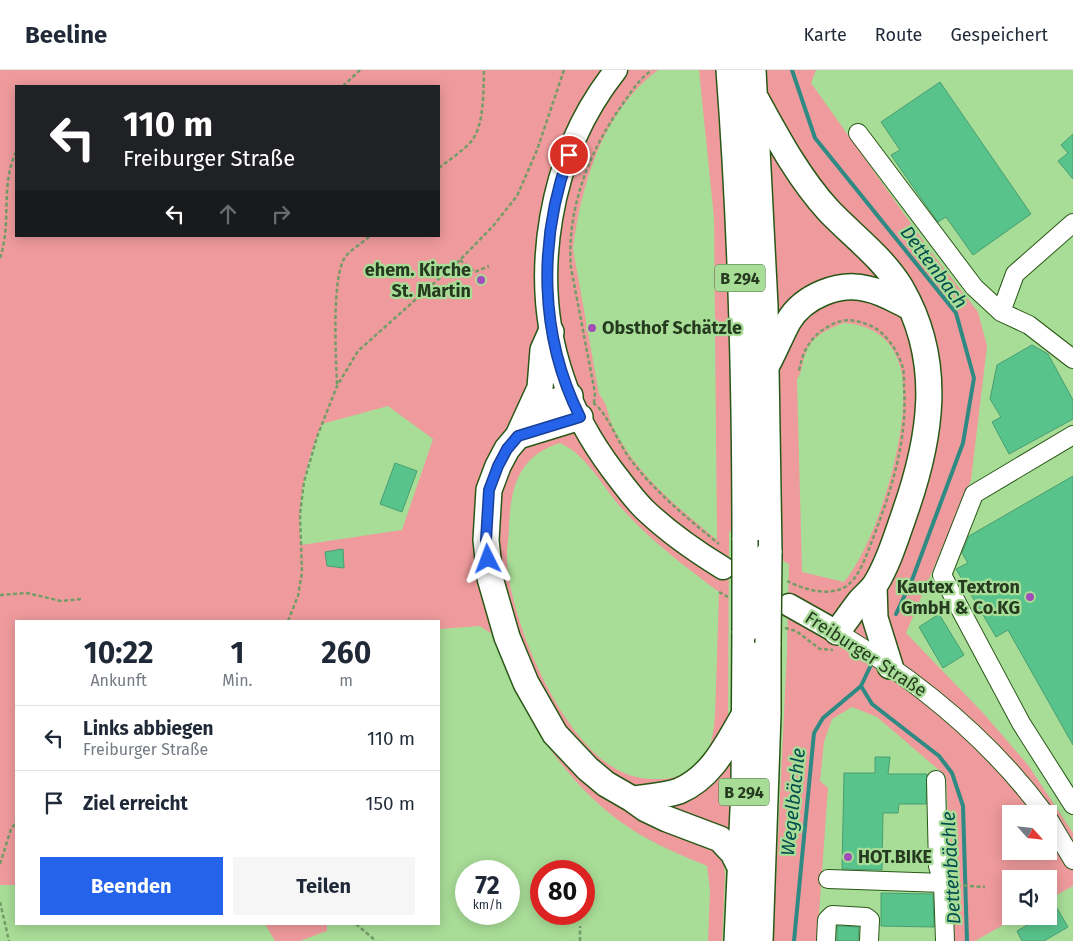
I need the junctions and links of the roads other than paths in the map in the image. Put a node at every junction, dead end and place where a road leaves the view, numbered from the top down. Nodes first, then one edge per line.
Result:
1 (616, 70) edge
2 (729, 70) edge
3 (753, 70) edge
4 (755, 97) junction
5 (858, 133) dead end
6 (1073, 223) edge
7 (910, 307) junction
8 (1000, 312) junction
9 (551, 332) junction
10 (1073, 359) edge
11 (766, 368) junction
12 (582, 405) junction
13 (530, 413) junction
14 (1073, 435) edge
15 (518, 436) junction
16 (731, 552) junction
17 (874, 595) junction
18 (789, 605) dead end
19 (845, 636) junction
20 (890, 666) junction
21 (744, 715) junction
22 (936, 780) dead end
23 (632, 798) junction
24 (1037, 805) edge
25 (1073, 805) edge
26 (1058, 835) edge
27 (1073, 860) edge
28 (741, 869) junction
29 (828, 879) dead end
30 (951, 884) junction
31 (737, 941) edge
32 (760, 941) edge
33 (826, 941) edge
34 (869, 941) edge
35 (945, 941) edge

1 - 9 main road
2 - 16 highway, B 294
3 - 4 highway, B 294
4 - 7 highway
4 - 11 highway, B 294
5 - 8 street
6 - 8 street
7 - 11 highway
7 - 17 highway
8 - 10 street
9 - 12 main road
9 - 13 highway
11 - 32 highway, B 294, bridge
12 - 13 highway
12 - 15 highway
12 - 16 main road
13 - 15 highway
14 - 25 street
15 - 23 highway
16 - 21 highway, B 294, bridge
17 - 19 highway
17 - 20 highway
18 - 19 main road, Freiburger Straße
19 - 20 street, Freiburger Straße
20 - 24 street, Freiburger Straße
21 - 23 highway
21 - 28 highway, B 294
22 - 30 street
23 - 28 highway
26 - 27 street
28 - 31 highway, B 294
29 - 30 street
30 - 35 street
33 - 34 street

